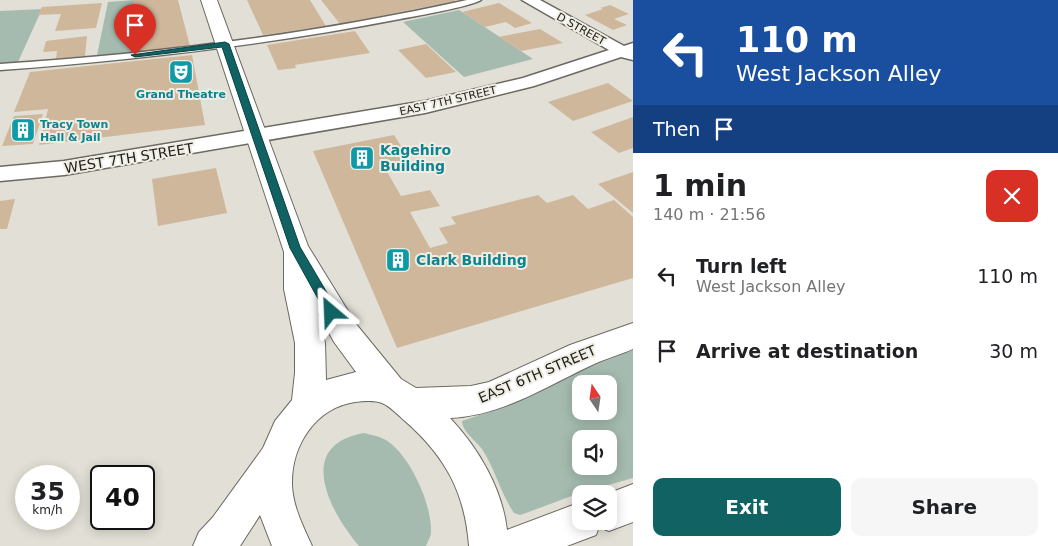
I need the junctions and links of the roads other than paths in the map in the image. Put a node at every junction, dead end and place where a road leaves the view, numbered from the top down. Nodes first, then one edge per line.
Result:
1 (209, 0) edge
2 (477, 0) edge
3 (528, 0) edge
4 (225, 44) junction
5 (629, 52) edge
6 (0, 68) edge
7 (258, 137) junction
8 (0, 174) edge
9 (295, 248) junction
10 (633, 336) edge
11 (399, 397) junction
12 (308, 405) junction
13 (277, 458) junction
14 (633, 503) edge
15 (617, 509) edge
16 (572, 525) edge
17 (213, 546) edge
18 (292, 546) edge
19 (488, 546) edge
20 (517, 546) edge

1 - 4 street
2 - 4 lane
3 - 5 street, D STREET
4 - 6 lane
4 - 7 street
5 - 7 street, EAST 7TH STREET
7 - 8 street, WEST 7TH STREET
7 - 9 street
9 - 11 street
9 - 12 street
10 - 11 street, EAST 6TH STREET
11 - 12 street, EAST 6TH STREET
11 - 19 street
12 - 13 street
13 - 17 street
13 - 18 street
14 - 15 street
16 - 20 street

